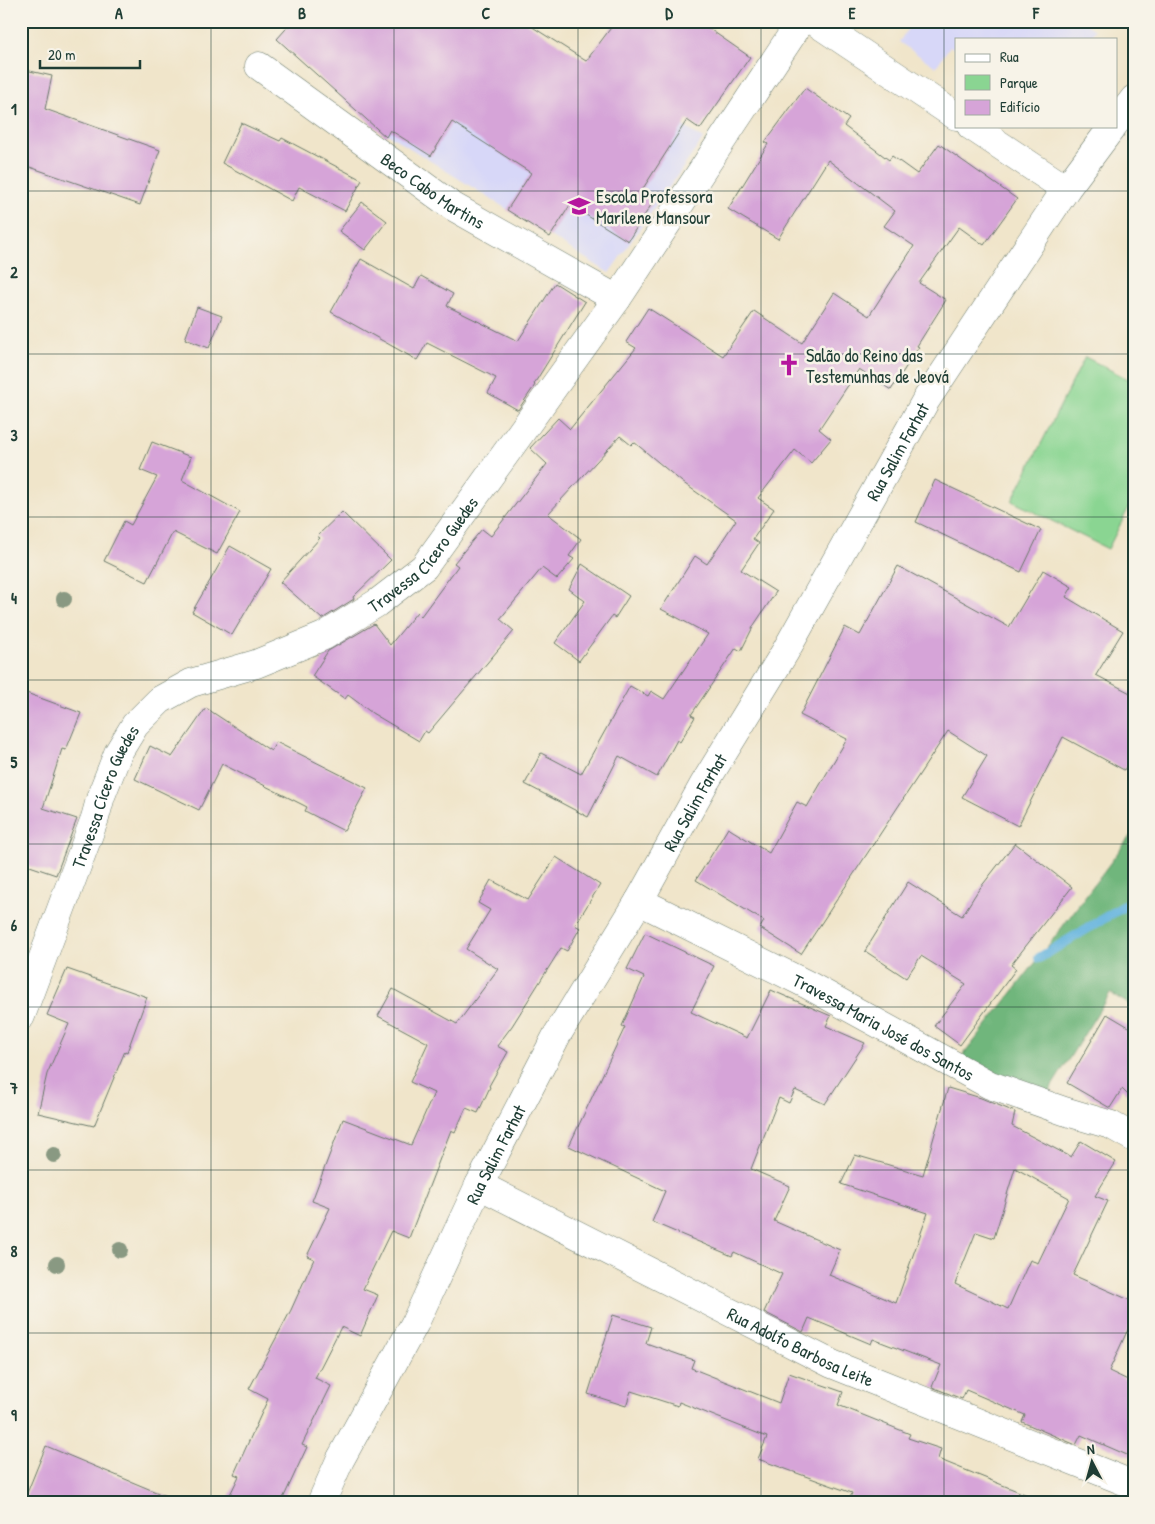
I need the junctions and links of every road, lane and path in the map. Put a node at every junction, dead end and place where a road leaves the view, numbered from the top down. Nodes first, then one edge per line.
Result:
1 (801, 21) edge
2 (814, 21) edge
3 (258, 66) dead end
4 (1134, 98) edge
5 (955, 115) edge
6 (1118, 119) edge
7 (974, 128) edge
8 (1112, 128) edge
9 (1066, 189) junction
10 (616, 299) junction
11 (639, 901) junction
12 (21, 1016) edge
13 (1134, 1138) edge
14 (479, 1185) junction
15 (1134, 1485) edge
16 (321, 1503) edge

1 - 10 street, Travessa Cícero Guedes
2 - 5 street
3 - 10 street, Beco Cabo Martins
4 - 6 street
7 - 9 street
8 - 9 street, Rua Salim Farhat
9 - 11 street, Rua Salim Farhat
10 - 12 street, Travessa Cícero Guedes
11 - 13 street, Travessa Maria José dos Santos
11 - 14 street, Rua Salim Farhat
14 - 15 street, Rua Adolfo Barbosa Leite
14 - 16 street, Rua Salim Farhat

